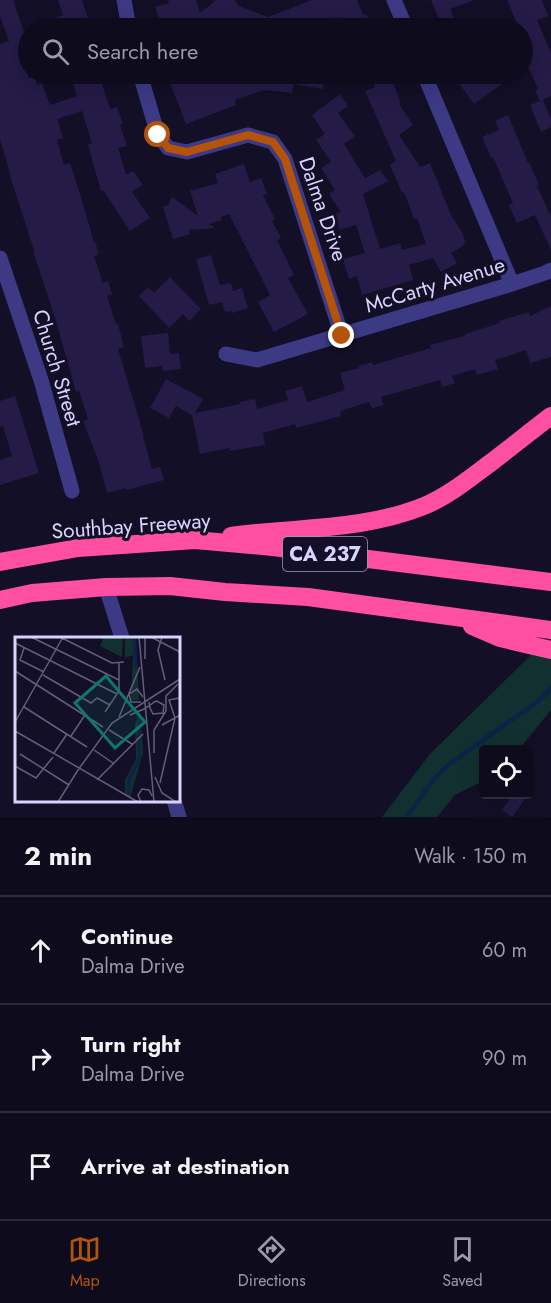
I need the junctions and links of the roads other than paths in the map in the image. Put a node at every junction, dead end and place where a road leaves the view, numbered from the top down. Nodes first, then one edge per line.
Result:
1 (124, 0) edge
2 (394, 0) edge
3 (127, 18) edge
4 (402, 18) edge
5 (143, 84) edge
6 (428, 84) edge
7 (0, 258) edge
8 (551, 270) edge
9 (512, 284) junction
10 (342, 336) junction
11 (226, 354) dead end
12 (551, 416) edge
13 (72, 491) dead end
14 (195, 540) junction
15 (0, 562) edge
16 (551, 582) edge
17 (106, 587) junction
18 (0, 600) edge
19 (448, 616) junction
20 (549, 629) edge
21 (121, 637) edge
22 (545, 648) edge
23 (174, 802) edge
24 (179, 817) edge

1 - 3 street
2 - 4 street
5 - 10 street, Dalma Drive
6 - 9 street
7 - 13 street, Church Street
8 - 9 street, McCarty Avenue
9 - 10 street, McCarty Avenue
10 - 11 street, McCarty Avenue
12 - 14 highway
14 - 15 highway, Southbay Freeway / CA 237
14 - 16 highway, Southbay Freeway / CA 237
17 - 18 highway, CA 237
17 - 19 highway, CA 237
17 - 21 street
19 - 20 highway, CA 237
19 - 22 highway
23 - 24 street

